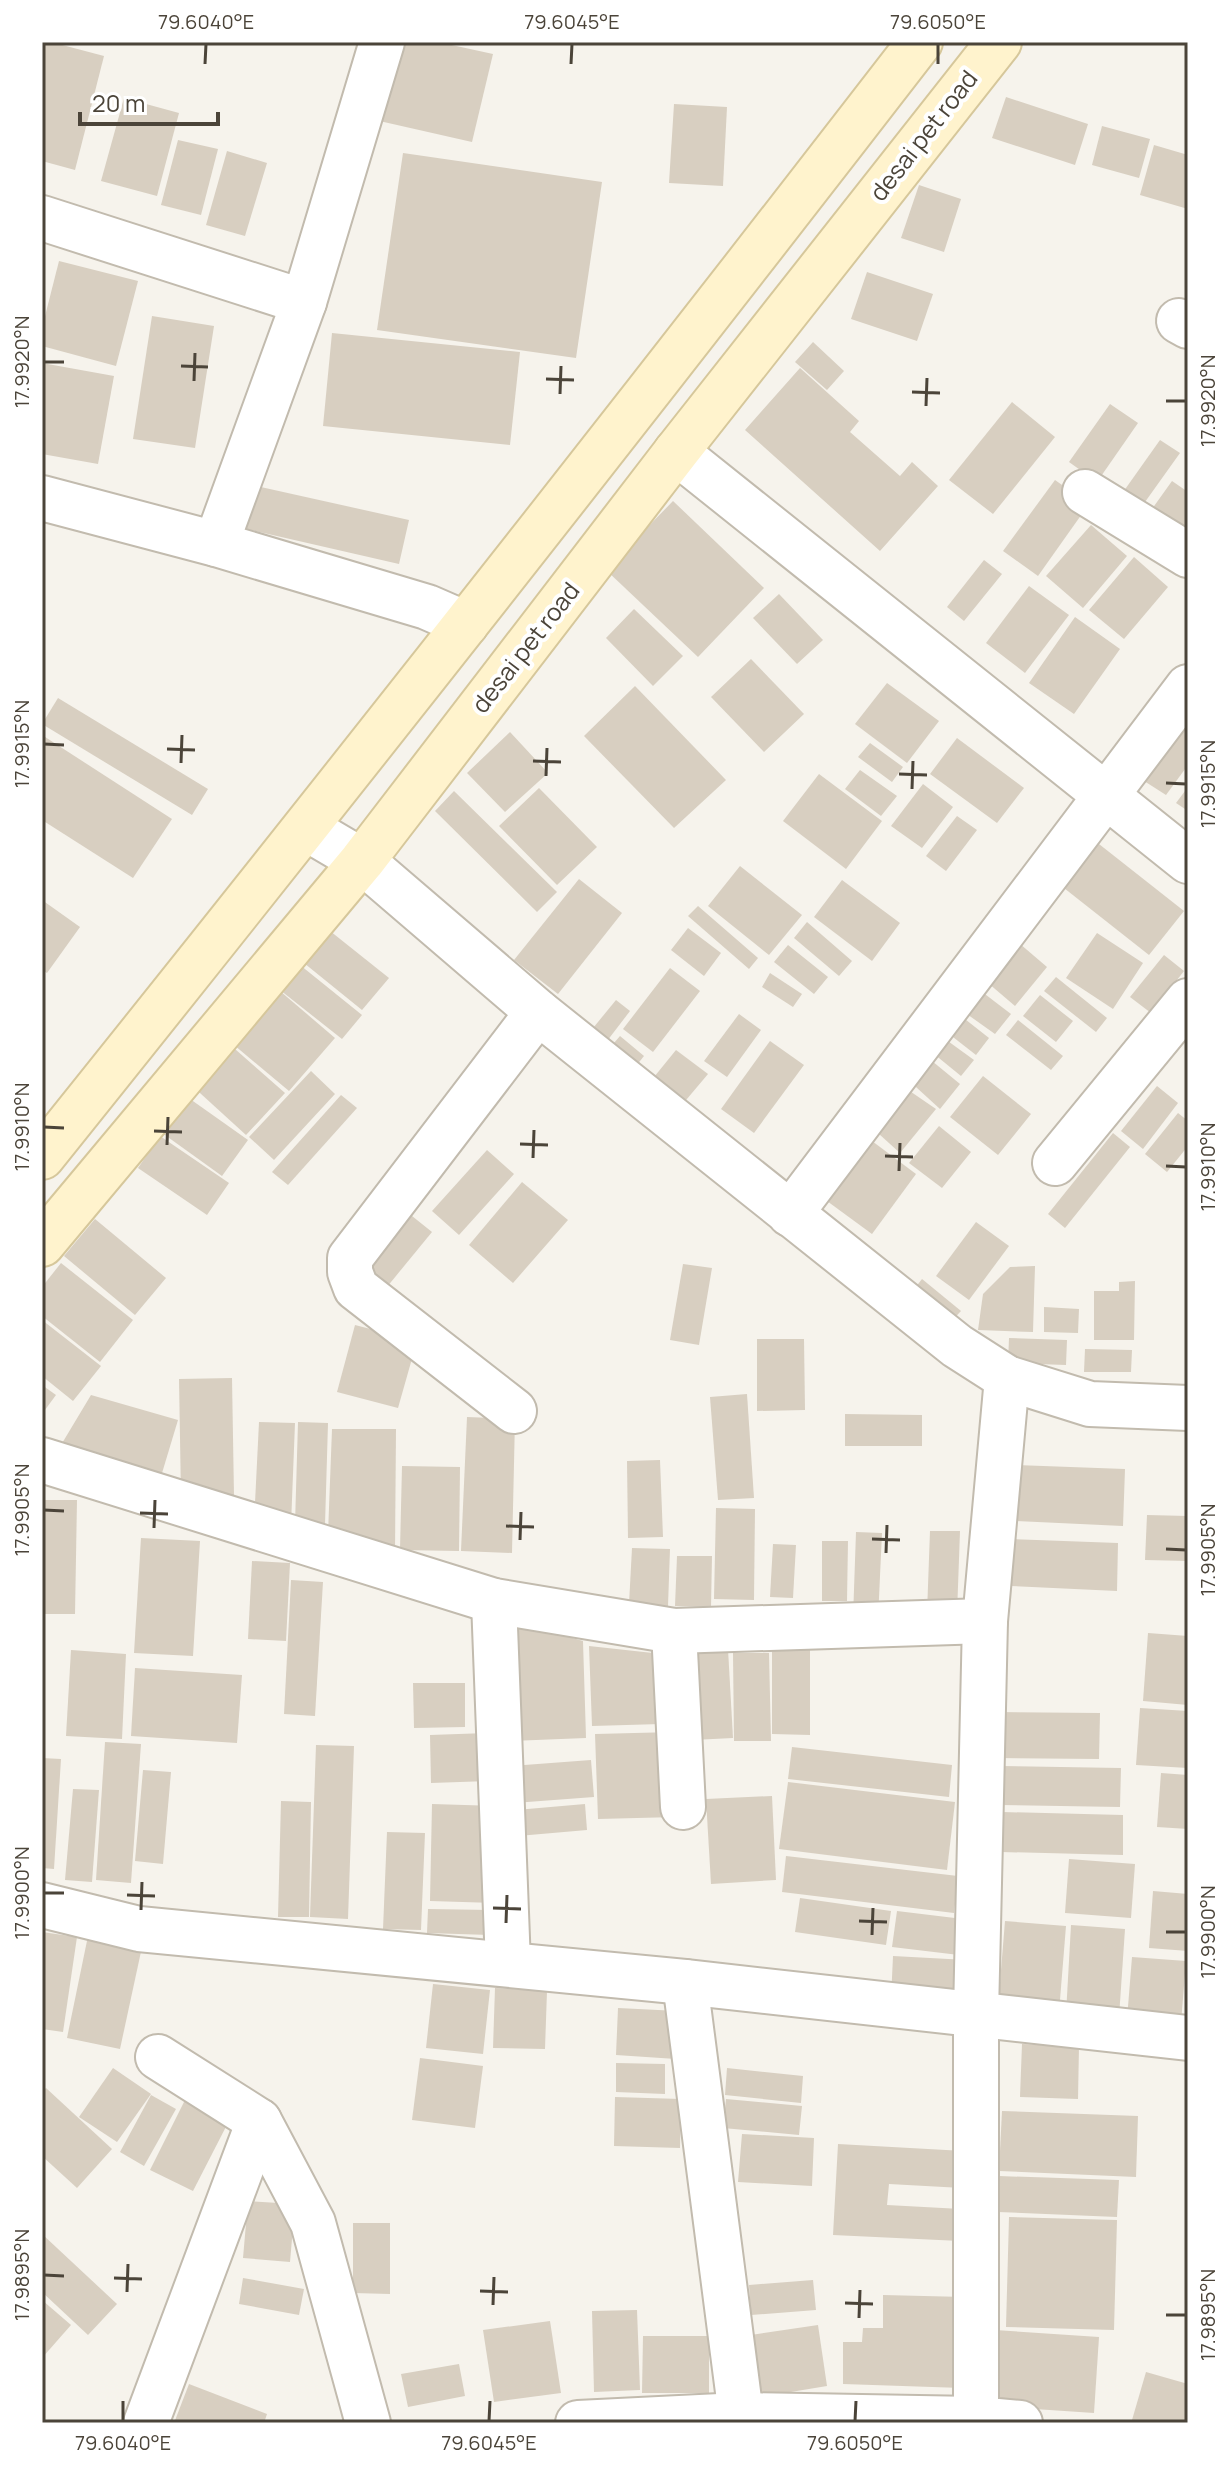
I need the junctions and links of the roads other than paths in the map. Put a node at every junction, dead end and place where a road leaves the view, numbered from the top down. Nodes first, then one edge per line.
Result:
1 (382, 42) edge
2 (920, 42) edge
3 (999, 42) edge
4 (42, 218) edge
5 (304, 302) junction
6 (676, 452) junction
7 (1085, 492) dead end
8 (42, 498) edge
9 (216, 544) junction
10 (1188, 555) edge
11 (466, 624) junction
12 (1188, 687) edge
13 (1105, 796) junction
14 (306, 828) junction
15 (362, 861) junction
16 (1188, 861) edge
17 (1188, 1001) edge
18 (538, 1012) junction
19 (42, 1157) edge
20 (1055, 1163) dead end
21 (790, 1214) junction
22 (42, 1244) edge
23 (1007, 1378) junction
24 (1188, 1408) edge
25 (514, 1411) dead end
26 (42, 1460) edge
27 (494, 1601) junction
28 (985, 1621) junction
29 (674, 1631) junction
30 (683, 1807) dead end
31 (42, 1905) edge
32 (508, 1964) junction
33 (685, 1982) junction
34 (976, 2014) junction
35 (1188, 2038) edge
36 (158, 2057) dead end
37 (259, 2121) junction
38 (741, 2415) junction
39 (652, 2421) edge
40 (976, 2421) edge
41 (146, 2423) edge
42 (368, 2423) edge
43 (578, 2423) edge
44 (1020, 2423) edge

1 - 5 street
2 - 11 street
3 - 6 street, desai pet road
4 - 5 street
5 - 9 street
6 - 13 street
6 - 15 street, desai pet road
7 - 10 street
8 - 9 street
9 - 11 street
11 - 14 street
12 - 13 street
13 - 16 street
13 - 21 street
14 - 15 street
14 - 19 street
15 - 18 street
15 - 22 street, desai pet road
17 - 20 street
18 - 21 street
18 - 25 street
21 - 23 street
23 - 24 street
23 - 28 street
26 - 27 street
27 - 29 street
27 - 32 street
28 - 29 street
28 - 34 street
29 - 30 street
31 - 32 street
32 - 33 street
33 - 34 street
33 - 38 street
34 - 35 street
34 - 40 street
36 - 37 street
37 - 41 street
37 - 42 street
38 - 39 street
38 - 40 street
39 - 43 street
40 - 44 street

